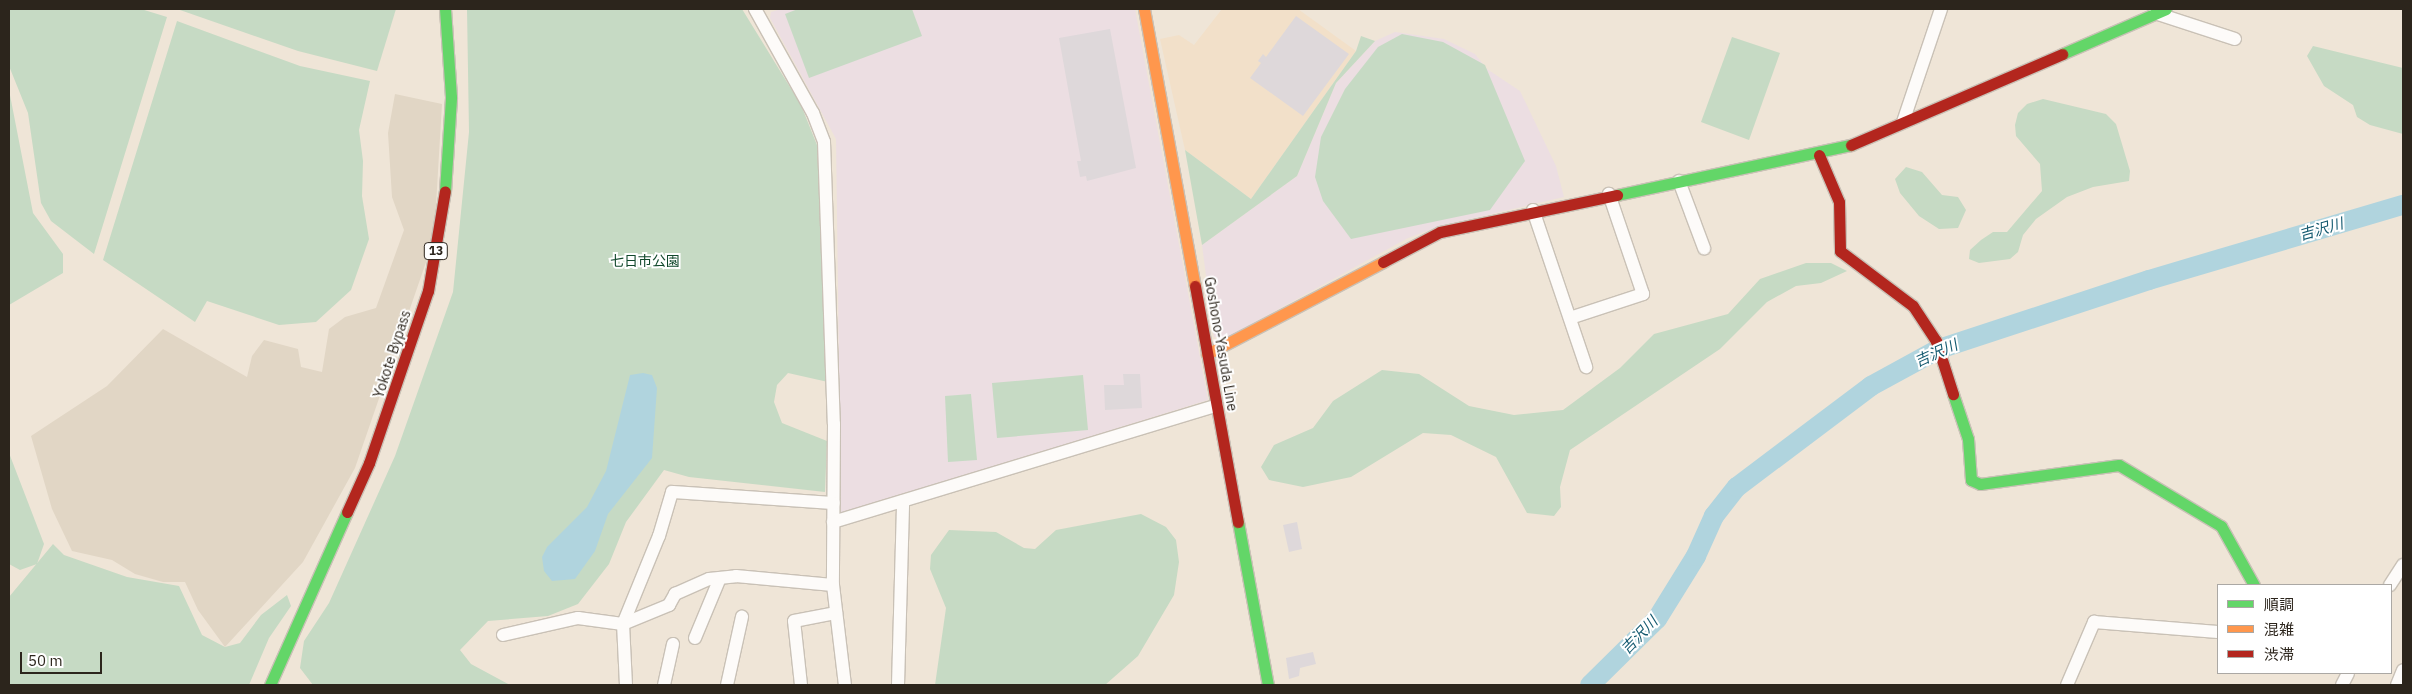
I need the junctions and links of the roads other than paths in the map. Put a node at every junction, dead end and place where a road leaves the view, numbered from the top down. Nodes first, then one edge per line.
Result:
1 (445, 9) edge
2 (1144, 9) edge
3 (1942, 9) edge
4 (760, 10) edge
5 (2161, 11) edge
6 (2235, 39) dead end
7 (1904, 122) junction
8 (1819, 155) junction
9 (1679, 181) junction
10 (1609, 194) junction
11 (1533, 210) junction
12 (1704, 248) dead end
13 (1570, 318) junction
14 (1207, 354) junction
15 (1586, 367) dead end
16 (1217, 405) junction
17 (903, 501) junction
18 (834, 503) junction
19 (833, 522) junction
20 (2403, 565) edge
21 (720, 578) junction
22 (2253, 584) edge
23 (2391, 584) edge
24 (833, 585) junction
25 (836, 613) junction
26 (742, 617) dead end
27 (623, 624) junction
28 (2217, 632) edge
29 (503, 635) dead end
30 (694, 638) dead end
31 (673, 644) dead end
32 (2403, 670) edge
33 (270, 685) edge
34 (626, 685) edge
35 (664, 685) edge
36 (727, 685) edge
37 (800, 685) edge
38 (845, 685) edge
39 (898, 685) edge
40 (1268, 685) edge
41 (2067, 685) edge
42 (2397, 685) edge

1 - 33 main road, Yokote Bypass / 13
2 - 14 main road, Goshono-Yasuda Line
3 - 7 street
4 - 18 street
5 - 6 street
5 - 7 main road
7 - 8 main road
8 - 9 main road
8 - 22 main road
9 - 10 main road
9 - 12 street
10 - 11 main road
10 - 13 street
11 - 13 street
11 - 14 main road
13 - 15 street
14 - 16 main road, Goshono-Yasuda Line
16 - 17 street
16 - 40 main road, Goshono-Yasuda Line
17 - 19 street
17 - 39 street
18 - 19 street
18 - 27 street
19 - 24 street
20 - 23 street
21 - 24 street
21 - 27 street
21 - 30 street
24 - 25 street
25 - 37 street
25 - 38 street
26 - 36 street
27 - 29 street
27 - 34 street
28 - 41 street
31 - 35 street
32 - 42 street

